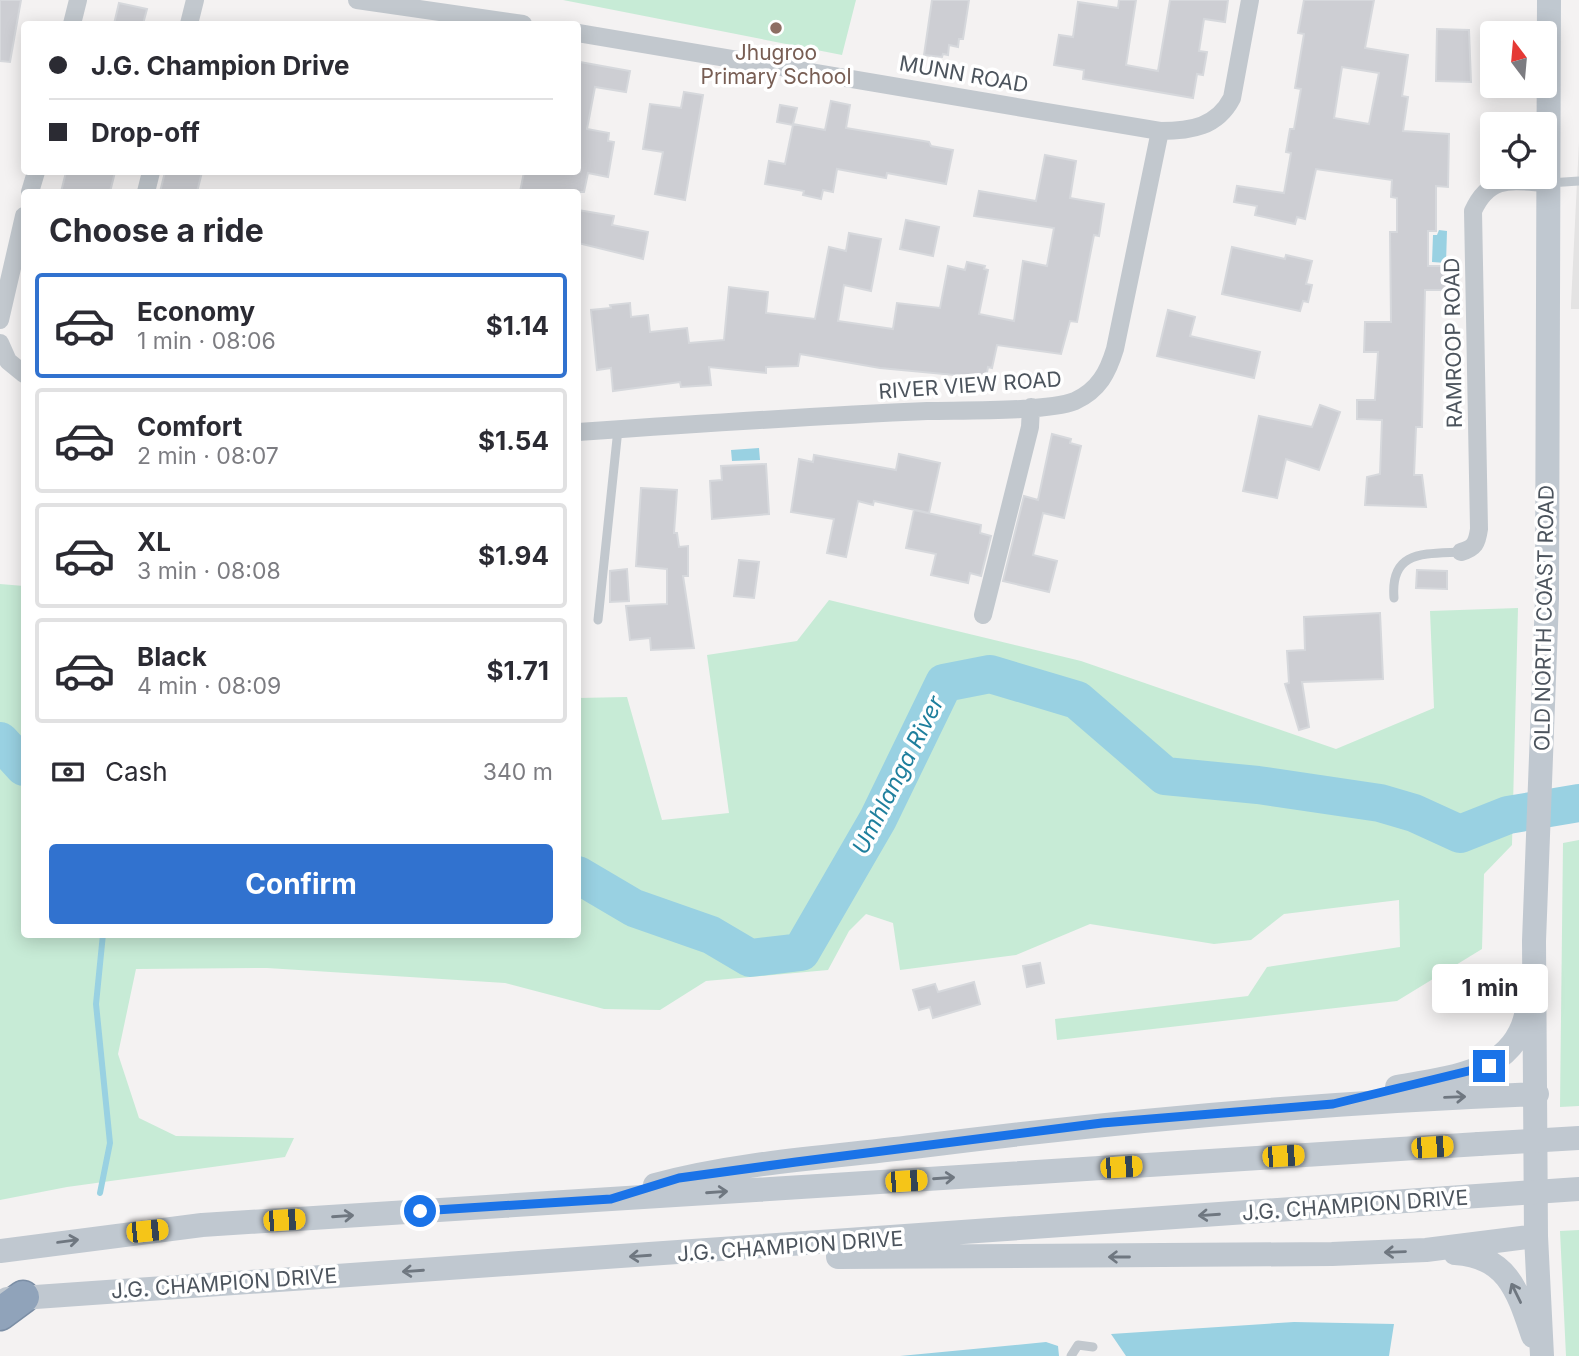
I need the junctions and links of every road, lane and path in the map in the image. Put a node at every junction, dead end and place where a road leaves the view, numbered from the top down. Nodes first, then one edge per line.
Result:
1 (78, 0) edge
2 (195, 0) edge
3 (357, 0) edge
4 (1250, 0) edge
5 (1549, 0) edge
6 (73, 21) edge
7 (190, 21) edge
8 (502, 21) edge
9 (581, 34) edge
10 (1548, 112) edge
11 (1160, 131) junction
12 (1579, 181) edge
13 (1557, 182) edge
14 (1486, 189) edge
15 (1547, 189) edge
16 (21, 229) edge
17 (0, 320) edge
18 (0, 343) edge
19 (21, 372) edge
20 (1031, 407) junction
21 (618, 429) junction
22 (581, 432) edge
23 (1461, 552) joint
24 (1394, 598) dead end
25 (983, 615) dead end
26 (598, 620) dead end
27 (1534, 941) junction
28 (1537, 1094) junction
29 (1333, 1104) junction
30 (1579, 1138) edge
31 (1579, 1189) edge
32 (611, 1199) junction
33 (1536, 1236) junction
34 (765, 1248) junction
35 (1426, 1250) junction
36 (0, 1251) edge
37 (8, 1304) edge
38 (1093, 1347) dead end
39 (1071, 1356) edge
40 (1541, 1356) edge

1 - 6 street
2 - 7 street
3 - 8 street
4 - 11 street, MUNN ROAD
5 - 10 street, OLD NORTH COAST ROAD
9 - 11 street, MUNN ROAD
11 - 20 street, RIVER VIEW ROAD
12 - 13 lane
14 - 23 street, RAMROOP ROAD
15 - 27 street, OLD NORTH COAST ROAD
16 - 17 street
18 - 19 street
20 - 21 street, RIVER VIEW ROAD
20 - 25 street
21 - 22 street, RIVER VIEW ROAD
21 - 26 lane
23 - 24 lane
27 - 28 street, OLD NORTH COAST ROAD
27 - 29 street
29 -> 28 street
28 - 33 street, OLD NORTH COAST ROAD
29 - 32 street
32 -> 30 street, bridge
31 -> 34 street, J.G. CHAMPION DRIVE, bridge
36 -> 32 street
33 - 35 street
33 - 40 street, OLD NORTH COAST ROAD
35 -> 34 street
34 -> 37 street, J.G. CHAMPION DRIVE
40 -> 35 street
38 - 39 lane

